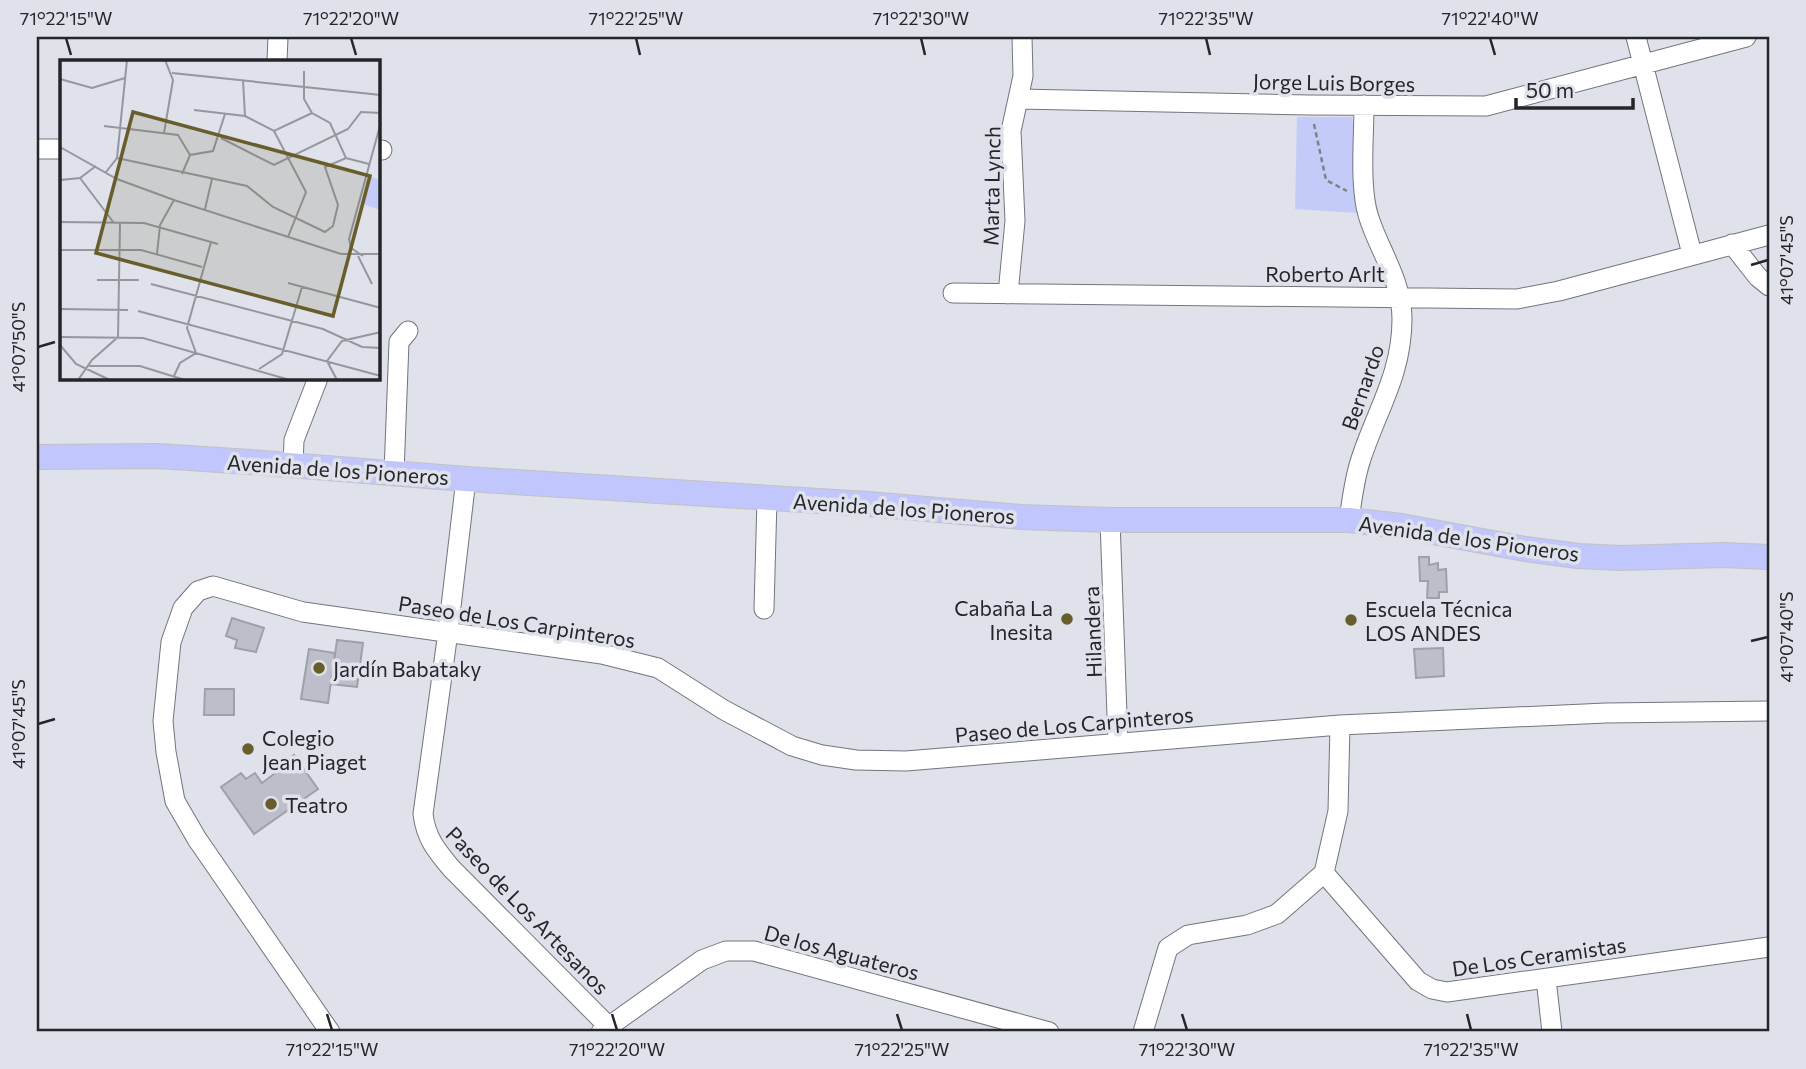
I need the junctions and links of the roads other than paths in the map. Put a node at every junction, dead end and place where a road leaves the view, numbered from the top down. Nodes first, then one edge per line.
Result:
1 (278, 37) edge
2 (1022, 37) edge
3 (1636, 37) edge
4 (1746, 37) edge
5 (277, 60) edge
6 (1643, 64) junction
7 (1019, 99) junction
8 (1364, 105) junction
9 (37, 149) edge
10 (60, 149) edge
11 (1769, 235) edge
12 (1732, 244) junction
13 (1692, 254) junction
14 (1769, 286) edge
15 (953, 293) dead end
16 (1008, 293) junction
17 (1400, 296) junction
18 (408, 331) dead end
19 (317, 380) edge
20 (37, 457) edge
21 (293, 465) junction
22 (394, 473) junction
23 (466, 479) junction
24 (767, 499) junction
25 (1110, 520) junction
26 (1349, 520) junction
27 (1769, 557) edge
28 (764, 609) dead end
29 (449, 632) junction
30 (1769, 711) edge
31 (1340, 725) junction
32 (1118, 743) junction
33 (1324, 873) junction
34 (1769, 947) edge
35 (1546, 979) junction
36 (608, 1030) edge
37 (330, 1032) edge
38 (1049, 1032) edge
39 (1143, 1032) edge
40 (1552, 1032) edge

1 - 5 street
2 - 7 street, Marta Lynch
3 - 6 street
4 - 6 street, Jorge Luis Borges
6 - 8 street, Jorge Luis Borges
6 - 13 street
7 - 8 street, Jorge Luis Borges
7 - 16 street, Marta Lynch
8 - 17 street, Bernardo
9 - 10 street
11 - 12 street, Roberto Arlt
12 - 13 street, Roberto Arlt
12 - 14 street
13 - 17 street, Roberto Arlt
15 - 16 street, Roberto Arlt
16 - 17 street, Roberto Arlt
17 - 26 street, Bernardo
18 - 22 street
19 - 21 street
20 - 21 main road, Avenida de los Pioneros
21 - 22 main road, Avenida de los Pioneros
22 - 23 main road, Avenida de los Pioneros
23 - 24 main road, Avenida de los Pioneros
23 - 29 street, Paseo de Los Artesanos
24 - 25 main road, Avenida de los Pioneros
24 - 28 street
25 - 26 main road, Avenida de los Pioneros
25 - 32 street, Hilandera
26 - 27 main road, Avenida de los Pioneros
29 - 32 street, Paseo de Los Carpinteros
29 - 36 street, Paseo de Los Artesanos
29 - 37 street, Paseo de Los Carpinteros
30 - 31 street, Paseo de Los Carpinteros
31 - 32 street, Paseo de Los Carpinteros
31 - 33 street
33 - 35 street, De Los Ceramistas
33 - 39 street
34 - 35 street, De Los Ceramistas
35 - 40 street
36 - 38 street, De los Aguateros

